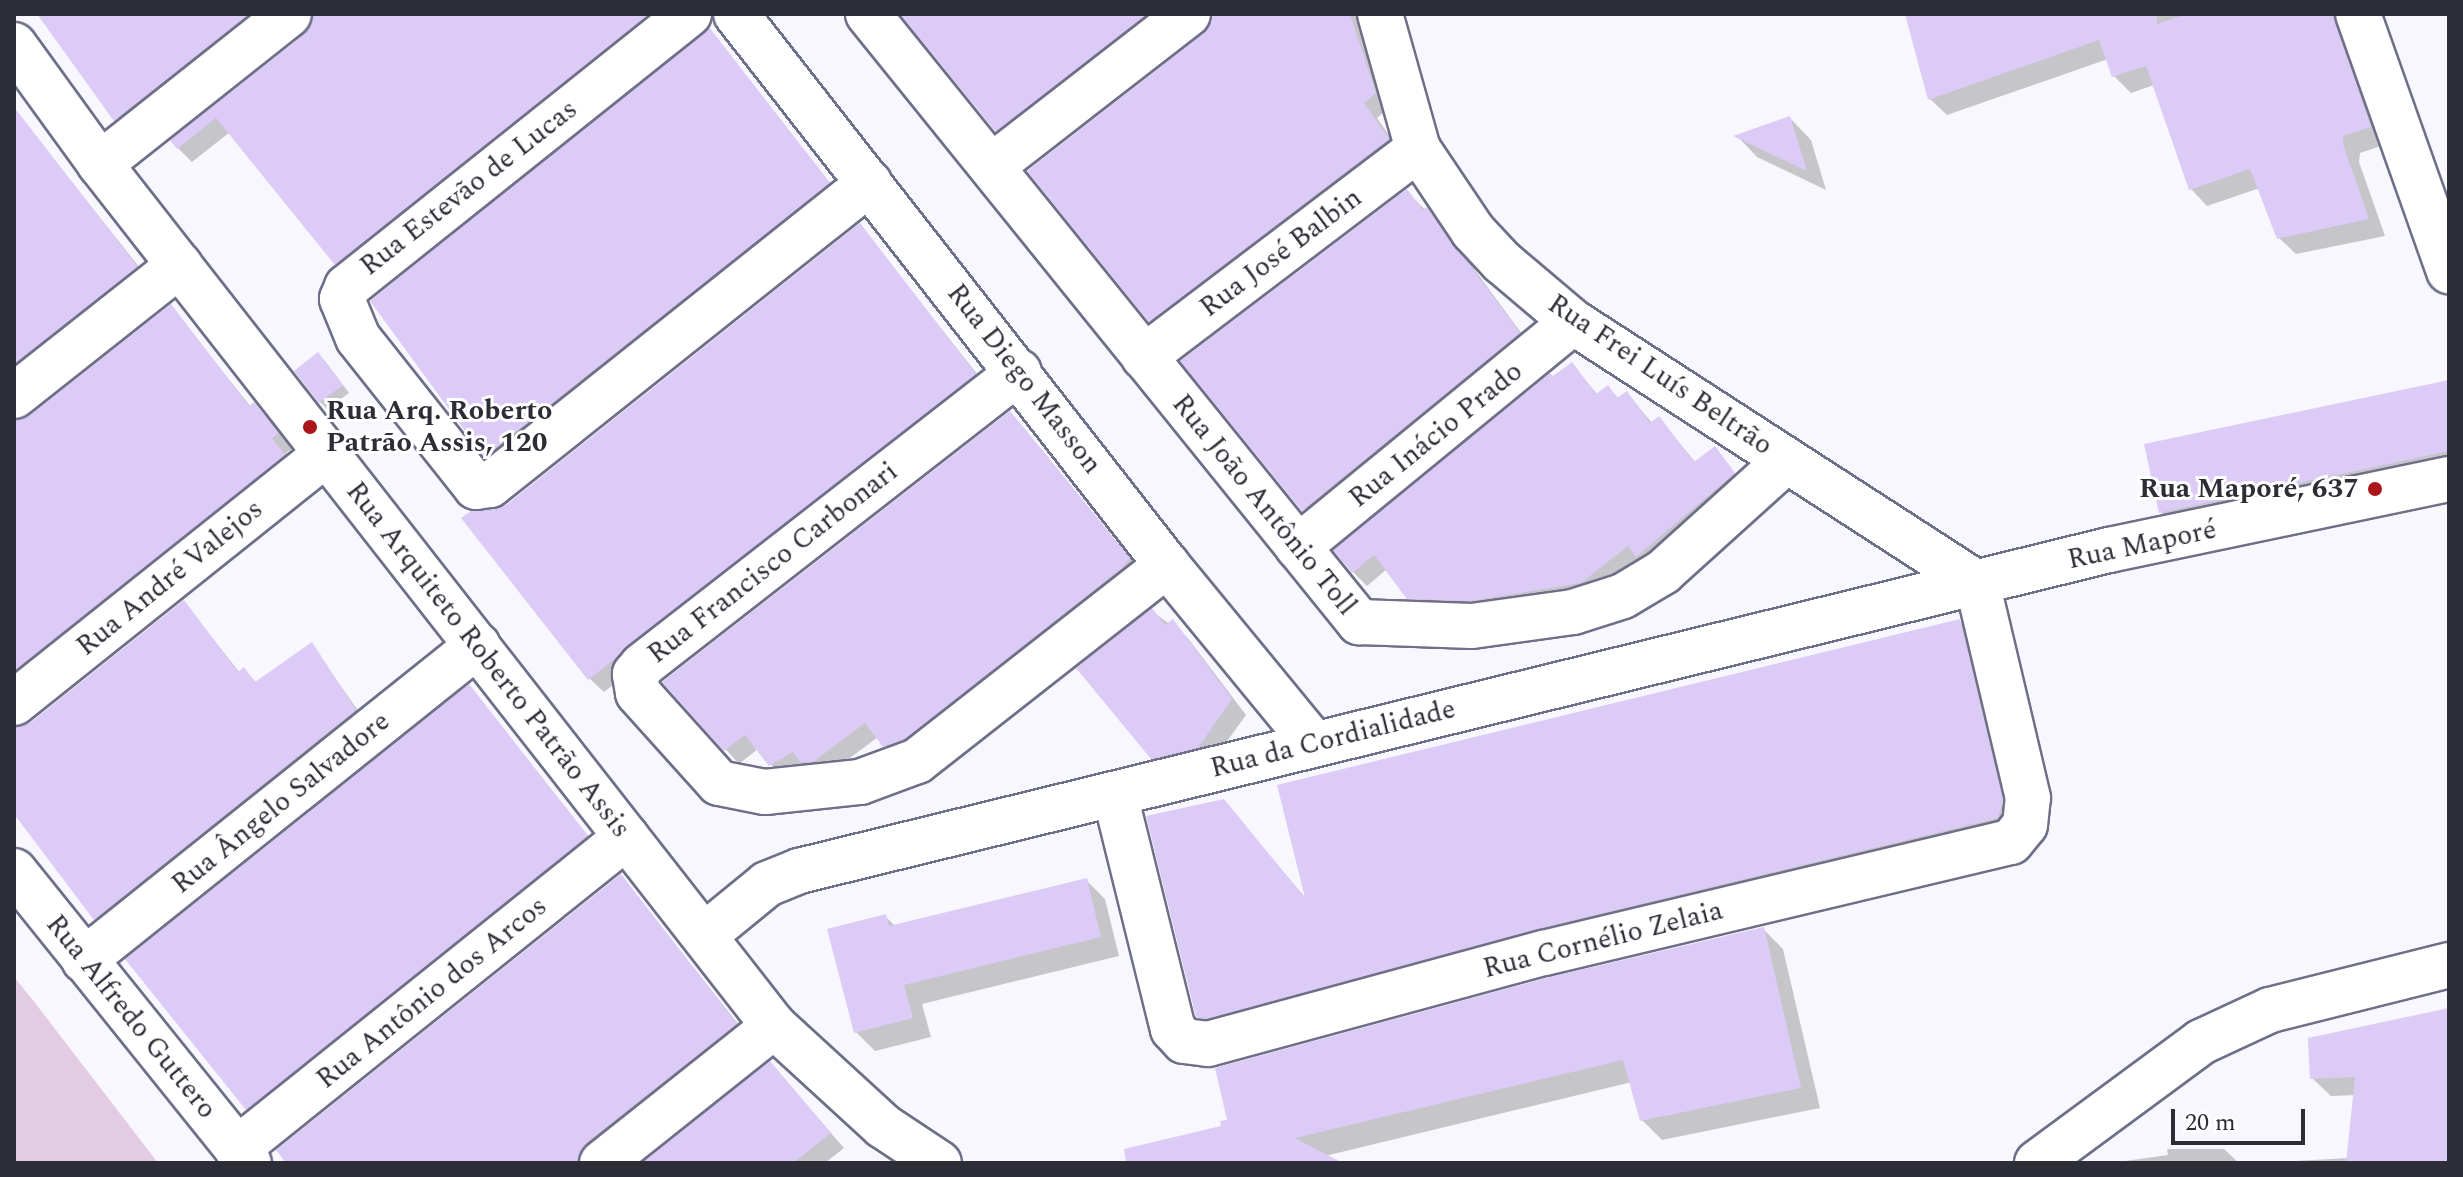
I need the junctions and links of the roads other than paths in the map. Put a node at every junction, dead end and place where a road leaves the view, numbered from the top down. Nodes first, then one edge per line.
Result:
1 (289, 14) edge
2 (689, 14) edge
3 (736, 14) edge
4 (868, 14) edge
5 (1188, 14) edge
6 (1380, 14) edge
7 (2358, 14) edge
8 (18, 60) edge
9 (1418, 149) junction
10 (100, 164) junction
11 (992, 166) junction
12 (870, 183) junction
13 (180, 265) junction
14 (2449, 271) edge
15 (1573, 322) junction
16 (1144, 357) junction
17 (1019, 372) junction
18 (14, 396) edge
19 (326, 454) junction
20 (1786, 461) junction
21 (2449, 479) edge
22 (1298, 547) junction
23 (1167, 565) junction
24 (1977, 583) junction
25 (478, 645) junction
26 (14, 703) edge
27 (1313, 743) junction
28 (1115, 795) junction
29 (627, 837) junction
30 (14, 871) edge
31 (706, 934) junction
32 (84, 960) junction
33 (2449, 965) edge
34 (774, 1026) junction
35 (243, 1156) edge
36 (602, 1163) edge
37 (939, 1163) edge
38 (2037, 1163) edge

1 - 10 street
2 - 12 street, Rua Estevão de Lucas
3 - 12 street, Rua Diego Masson
4 - 11 street, Rua João Antônio Toll
5 - 11 street
6 - 9 street, Rua Frei Luís Beltrão
7 - 14 street
8 - 10 street, Rua Arquiteto Roberto Patrão Assis
9 - 15 street, Rua Frei Luís Beltrão
9 - 16 street, Rua José Balbin
10 - 13 street, Rua Arquiteto Roberto Patrão Assis
11 - 16 street, Rua João Antônio Toll
12 - 17 street, Rua Diego Masson
13 - 18 street
13 - 19 street, Rua Arquiteto Roberto Patrão Assis
15 - 20 street, Rua Frei Luís Beltrão
15 - 22 street, Rua Inácio Prado
16 - 22 street, Rua João Antônio Toll
17 - 23 street, Rua Diego Masson
17 - 23 street, Rua Francisco Carbonari
19 - 25 street, Rua Arquiteto Roberto Patrão Assis
19 - 26 street, Rua André Valejos
20 - 22 street, Rua João Antônio Toll
20 - 24 street, Rua Frei Luís Beltrão
21 - 24 street, Rua Maporé
23 - 27 street, Rua Diego Masson
24 - 27 street, Rua da Cordialidade
24 - 28 street, Rua Cornélio Zelaia
25 - 29 street, Rua Arquiteto Roberto Patrão Assis
25 - 32 street, Rua Ângelo Salvadore
27 - 28 street, Rua da Cordialidade
28 - 31 street, Rua da Cordialidade
29 - 31 street, Rua Arquiteto Roberto Patrão Assis
29 - 35 street, Rua Antônio dos Arcos
30 - 32 street, Rua Alfredo Guttero
31 - 34 street, Rua Arquiteto Roberto Patrão Assis
32 - 35 street, Rua Alfredo Guttero
33 - 38 street
34 - 36 street
34 - 37 street, Rua Arquiteto Roberto Patrão Assis

